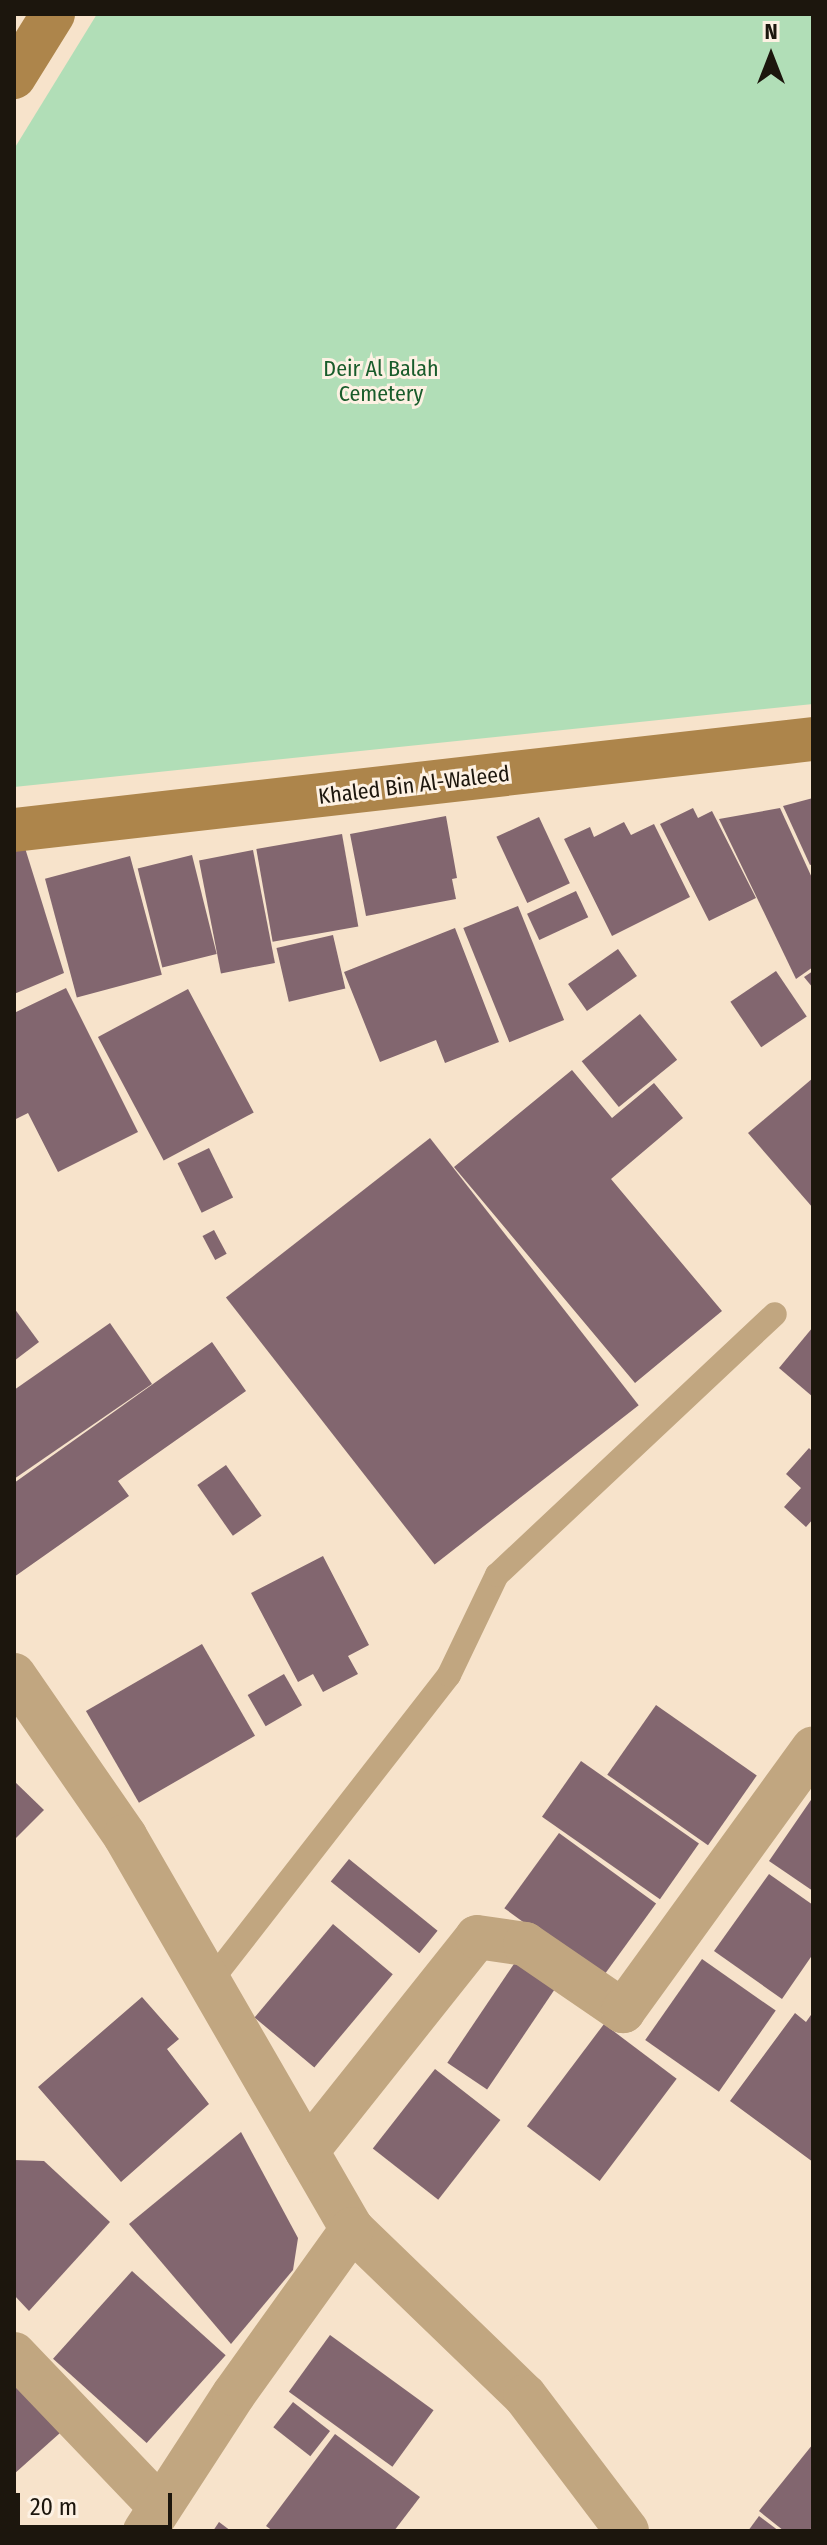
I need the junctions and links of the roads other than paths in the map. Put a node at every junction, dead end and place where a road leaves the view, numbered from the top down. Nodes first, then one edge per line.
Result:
1 (53, 14) edge
2 (14, 77) edge
3 (813, 739) edge
4 (14, 830) edge
5 (775, 1314) dead end
6 (14, 1675) edge
7 (813, 1749) edge
8 (210, 1982) junction
9 (307, 2151) junction
10 (352, 2229) junction
11 (14, 2354) edge
12 (152, 2519) edge
13 (627, 2531) edge

1 - 2 street
3 - 4 street, Khaled Bin Al-Waleed
5 - 8 lane
6 - 8 street
7 - 9 street
8 - 9 street
9 - 10 street
10 - 12 street
10 - 13 street
11 - 12 street

